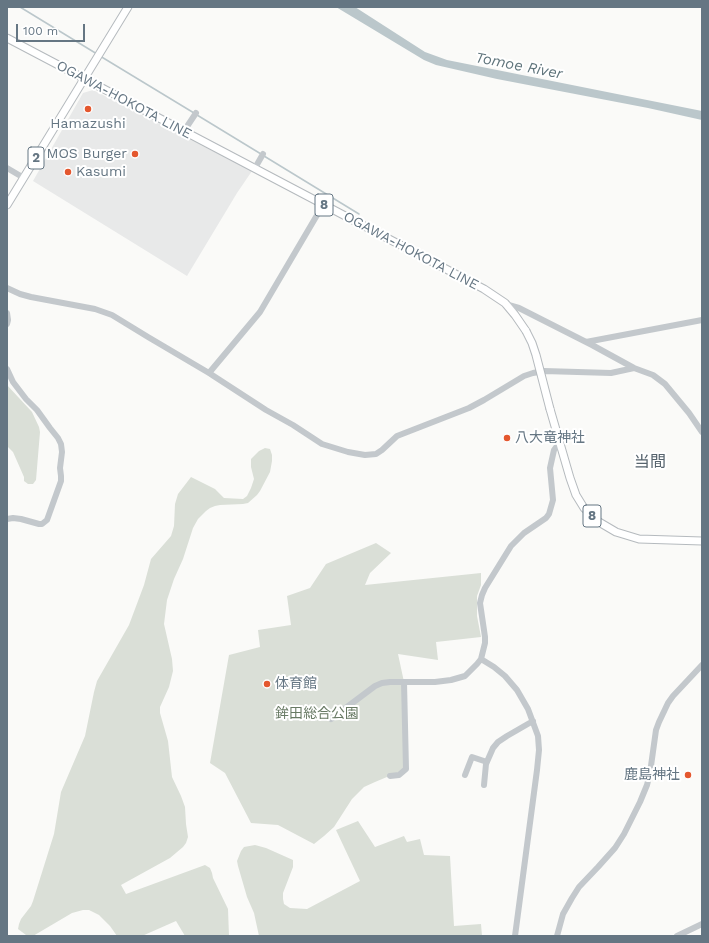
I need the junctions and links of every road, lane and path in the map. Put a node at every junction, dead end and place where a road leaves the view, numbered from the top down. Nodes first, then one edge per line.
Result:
1 (128, 7) edge
2 (7, 38) edge
3 (84, 79) junction
4 (195, 114) dead end
5 (184, 131) junction
6 (263, 155) dead end
7 (7, 168) edge
8 (255, 168) junction
9 (24, 178) junction
10 (7, 205) edge
11 (323, 205) junction
12 (7, 288) edge
13 (504, 303) junction
14 (7, 313) edge
15 (702, 320) edge
16 (7, 324) edge
17 (586, 342) junction
18 (634, 368) junction
19 (7, 369) edge
20 (209, 373) junction
21 (702, 432) edge
22 (560, 442) junction
23 (7, 519) edge
24 (702, 540) edge
25 (481, 660) junction
26 (702, 665) edge
27 (404, 682) junction
28 (331, 719) dead end
29 (533, 721) junction
30 (487, 762) junction
31 (465, 774) dead end
32 (390, 776) dead end
33 (484, 785) dead end
34 (702, 924) edge
35 (515, 936) edge
36 (557, 936) edge
37 (677, 936) edge

1 - 3 main road, 2
2 - 3 main road, OGAWA-HOKOTA LINE / 8
3 - 5 main road, OGAWA-HOKOTA LINE / 8
3 - 9 main road, 2
4 - 5 street
5 - 8 main road, OGAWA-HOKOTA LINE / 8
6 - 8 street
7 - 9 street
8 - 11 main road, OGAWA-HOKOTA LINE / 8
9 - 10 main road, 2
11 - 13 main road, OGAWA-HOKOTA LINE / 8
11 - 20 street
12 - 20 street
13 - 17 street
13 - 22 main road, OGAWA-HOKOTA LINE / 8, bridge
14 - 16 street
15 - 17 street
17 - 18 street
18 - 20 street
18 - 21 street
19 - 23 street
22 - 24 main road, OGAWA-HOKOTA LINE / 8
22 - 25 street
25 - 27 street
25 - 29 street
26 - 36 street
27 - 28 street
27 - 32 street
29 - 30 street
29 - 35 street
30 - 31 street
30 - 33 street
34 - 37 street

